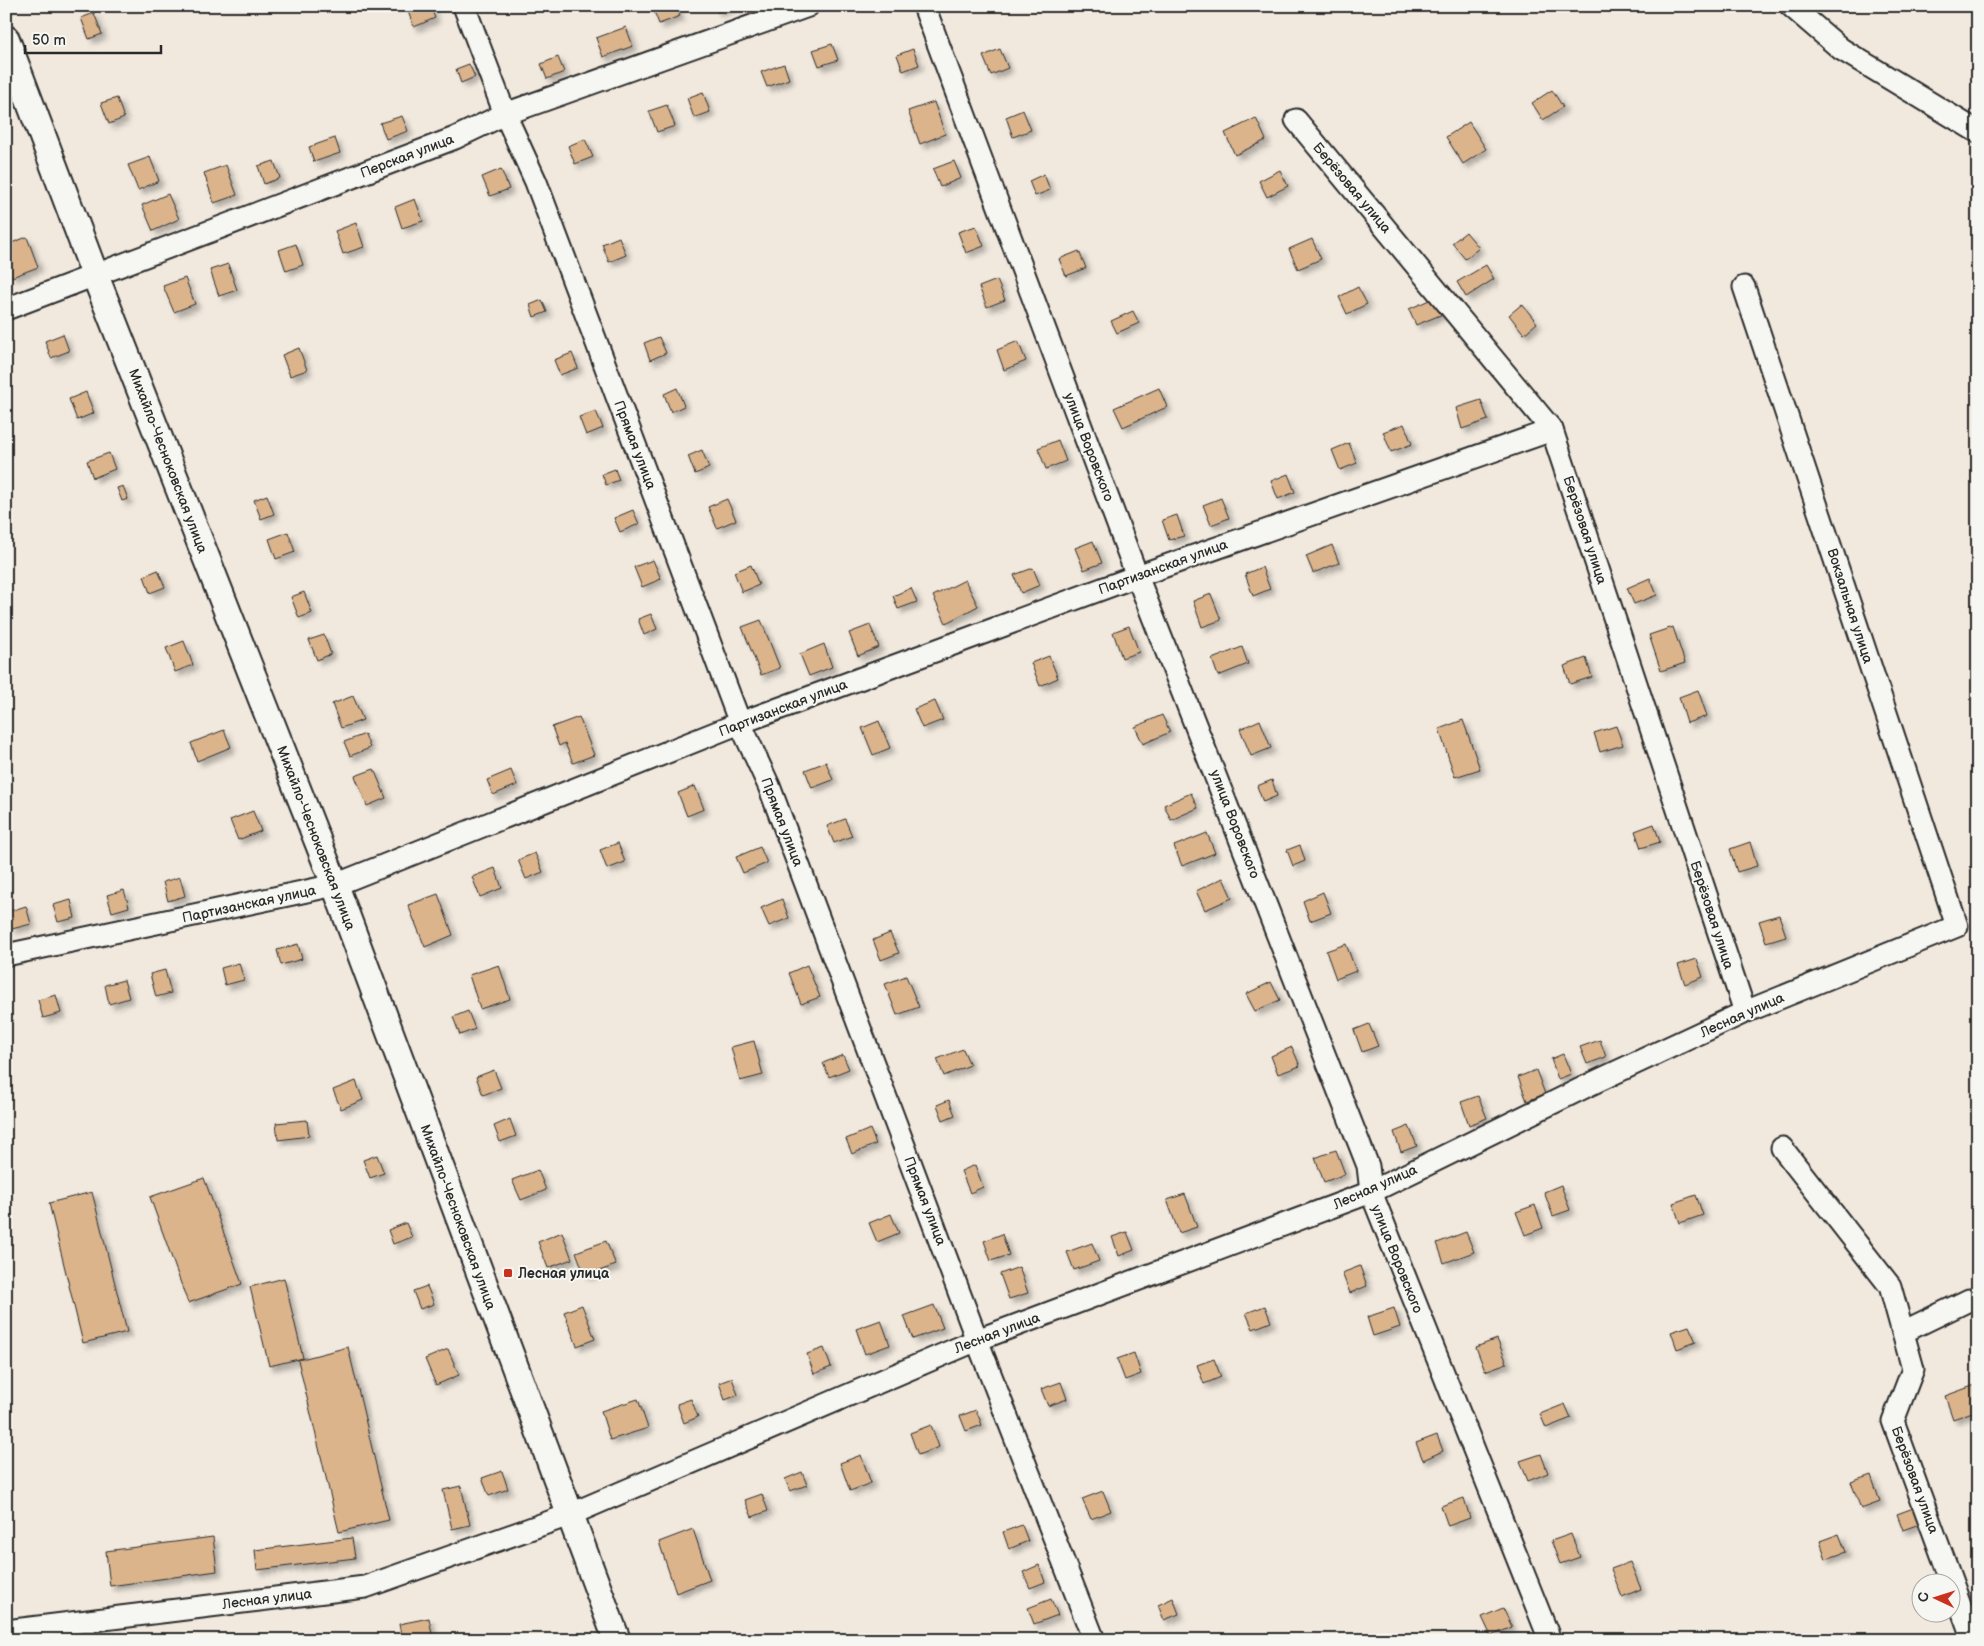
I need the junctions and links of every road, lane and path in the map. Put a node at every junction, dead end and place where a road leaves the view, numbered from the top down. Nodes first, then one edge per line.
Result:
1 (464, 6) edge
2 (808, 6) edge
3 (924, 6) edge
4 (1791, 6) edge
5 (6, 39) edge
6 (506, 114) junction
7 (1296, 120) dead end
8 (1978, 132) edge
9 (95, 275) junction
10 (1744, 287) dead end
11 (6, 309) edge
12 (1552, 430) junction
13 (1137, 576) junction
14 (740, 723) junction
15 (335, 885) junction
16 (1957, 926) joint
17 (6, 955) edge
18 (1745, 1012) junction
19 (1782, 1148) dead end
20 (1371, 1192) junction
21 (1978, 1300) edge
22 (1903, 1332) junction
23 (977, 1340) junction
24 (569, 1514) junction
25 (9, 1631) edge
26 (617, 1640) edge
27 (1094, 1640) edge
28 (1550, 1640) edge
29 (1973, 1640) edge

1 - 6 street, Прямая улица
2 - 6 street, Перская улица
3 - 13 street, улица Воровского
4 - 8 street
5 - 9 street, Михайло-Чесноковская улица
6 - 9 street, Перская улица
6 - 14 street, Прямая улица
7 - 12 street, Берёзовая улица
9 - 11 street, Перская улица
9 - 15 street, Михайло-Чесноковская улица
10 - 16 street, Вокзальная улица
12 - 13 street, Партизанская улица
12 - 18 street, Берёзовая улица
13 - 14 street, Партизанская улица
13 - 20 street, улица Воровского
14 - 15 street, Партизанская улица
14 - 23 street, Прямая улица
15 - 17 street, Партизанская улица
15 - 24 street, Михайло-Чесноковская улица
16 - 18 street, Лесная улица
18 - 20 street, Лесная улица
19 - 22 street, Берёзовая улица
20 - 23 street, Лесная улица
20 - 28 street, улица Воровского
21 - 22 street
22 - 29 street, Берёзовая улица
23 - 24 street, Лесная улица
23 - 27 street, Прямая улица
24 - 25 street, Лесная улица
24 - 26 street, Михайло-Чесноковская улица

